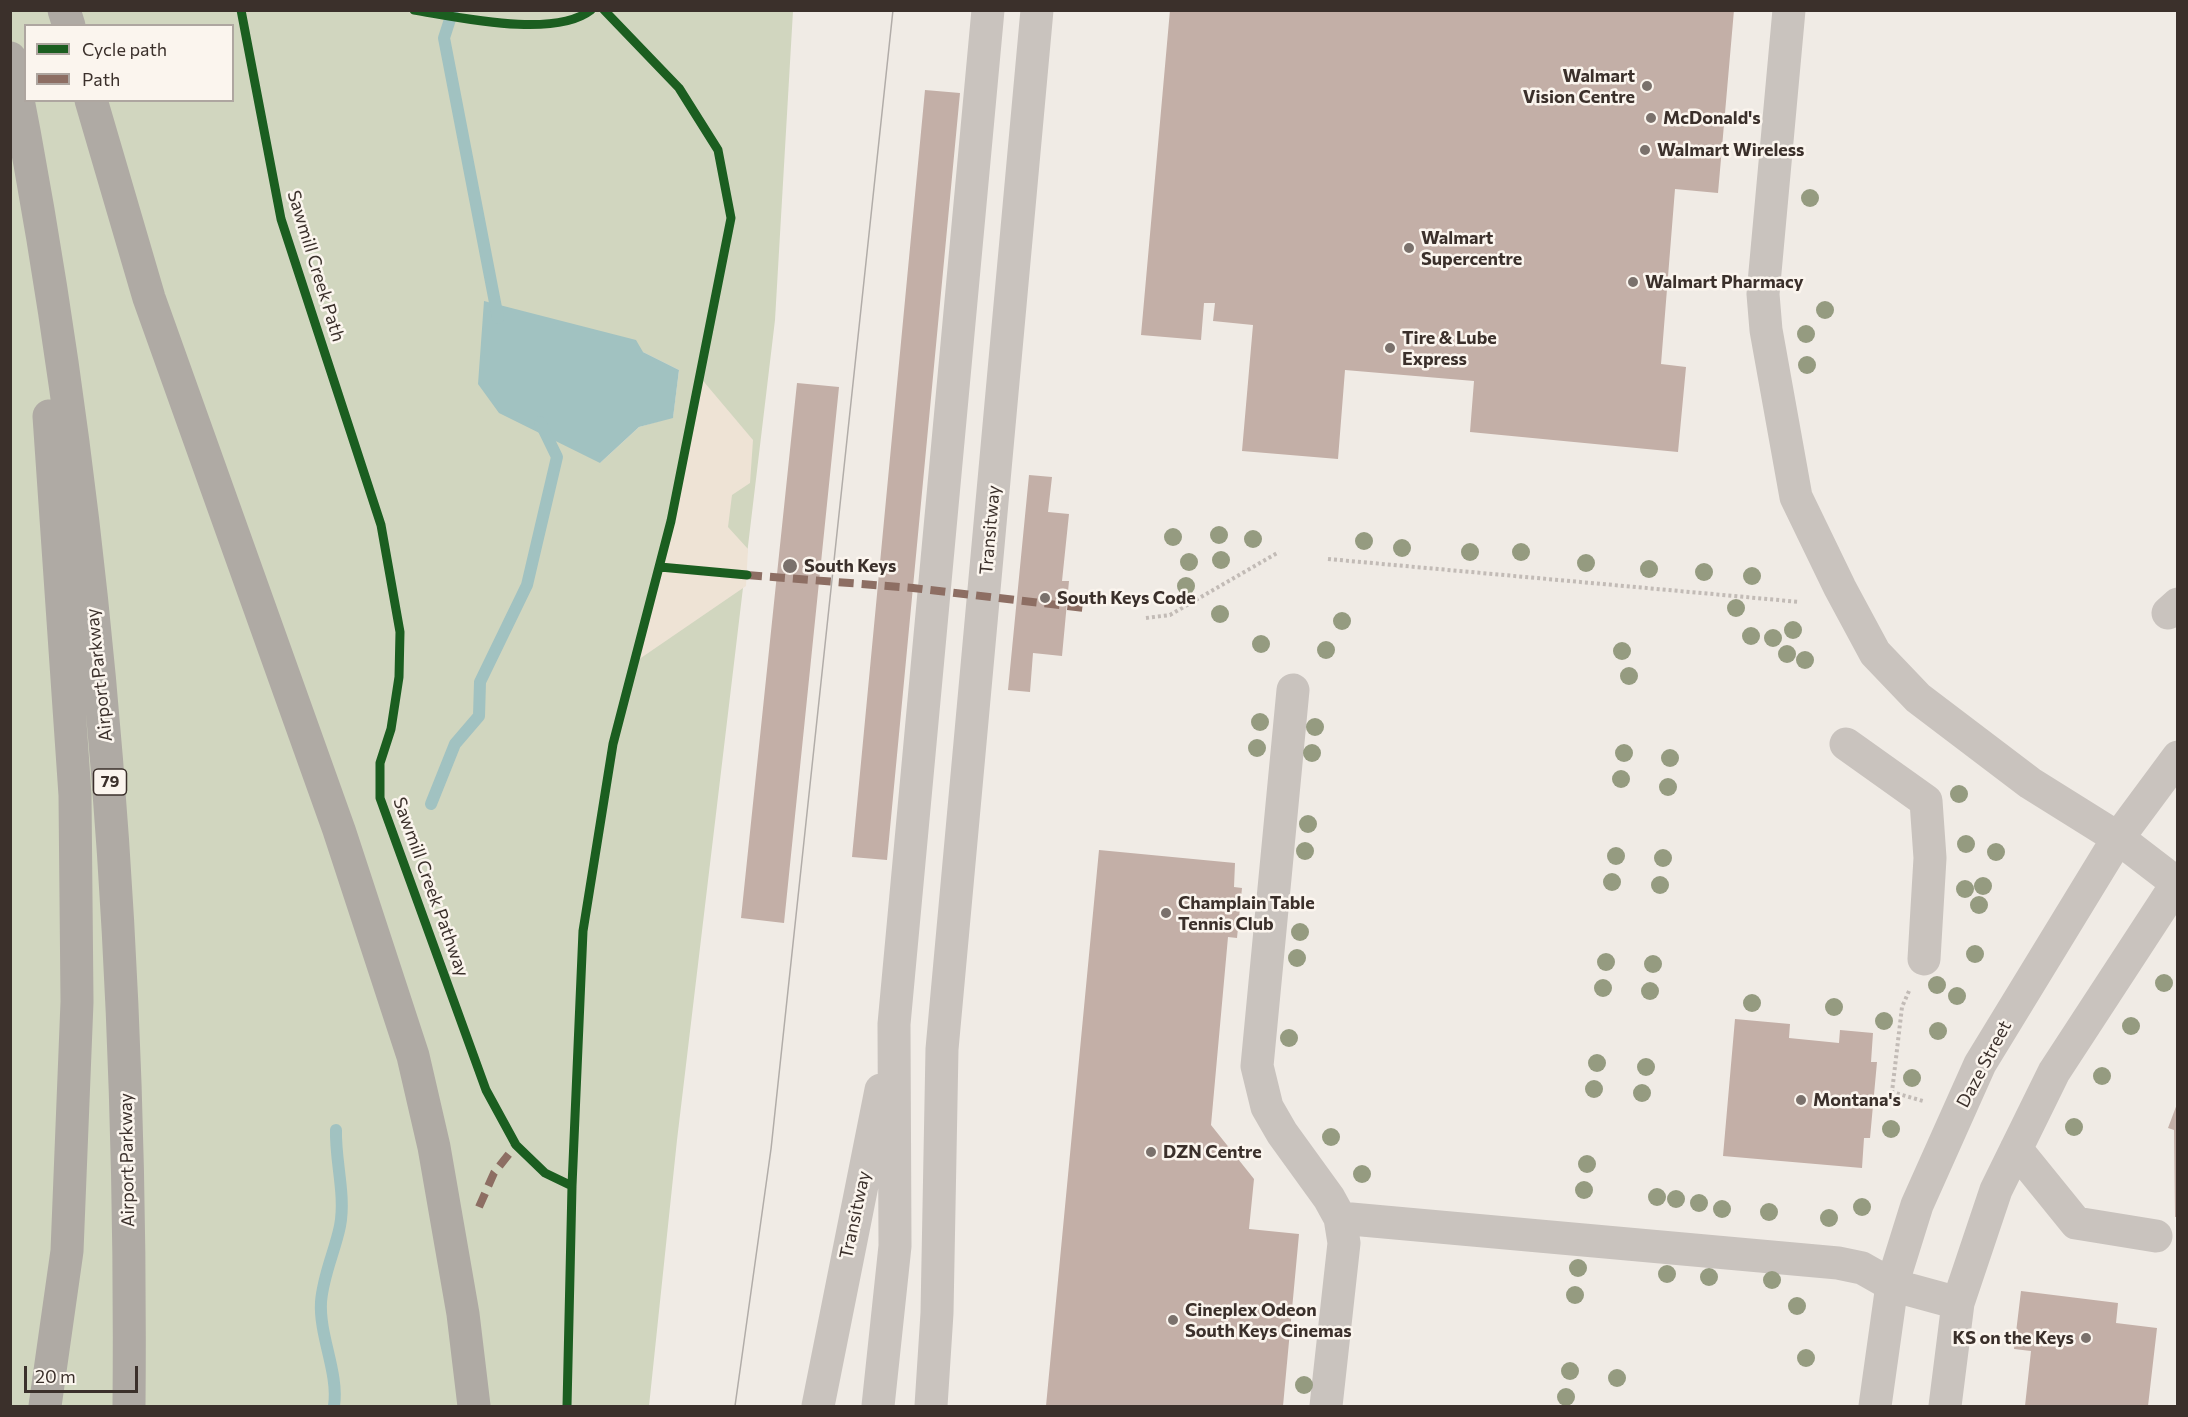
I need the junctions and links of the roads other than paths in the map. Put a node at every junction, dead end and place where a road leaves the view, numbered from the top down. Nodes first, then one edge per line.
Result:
1 (988, 10) edge
2 (1037, 10) edge
3 (1789, 10) edge
4 (10, 58) edge
5 (92, 102) edge
6 (30, 162) junction
7 (1293, 690) dead end
8 (1846, 744) dead end
9 (2178, 757) edge
10 (2118, 838) junction
11 (2177, 883) edge
12 (1924, 959) road end
13 (894, 1024) junction
14 (942, 1049) junction
15 (2016, 1149) junction
16 (1340, 1218) junction
17 (2156, 1236) dead end
18 (895, 1246) junction
19 (1892, 1285) junction
20 (1958, 1303) junction
21 (45, 1407) edge
22 (129, 1407) edge
23 (474, 1407) edge
24 (818, 1407) edge
25 (878, 1407) edge
26 (931, 1407) edge
27 (1326, 1407) edge
28 (1875, 1407) edge
29 (1945, 1407) edge

1 - 13 street, Transitway
2 - 14 street, Transitway
3 - 10 street
4 - 6 highway, Airport Parkway / 79
5 - 23 highway
6 - 21 highway
6 - 22 highway, Airport Parkway / 79
7 - 16 street
8 - 12 street
9 - 10 street, Daze Street
10 - 11 street
10 - 19 street, Daze Street
11 - 15 street
13 - 18 street, Transitway
13 - 24 street, Transitway
14 - 18 street, Transitway
14 - 26 street, Transitway
15 - 17 street
15 - 20 street
16 - 19 street
16 - 27 street
18 - 25 street, Transitway
19 - 20 street
19 - 28 street, Daze Street
20 - 29 street

